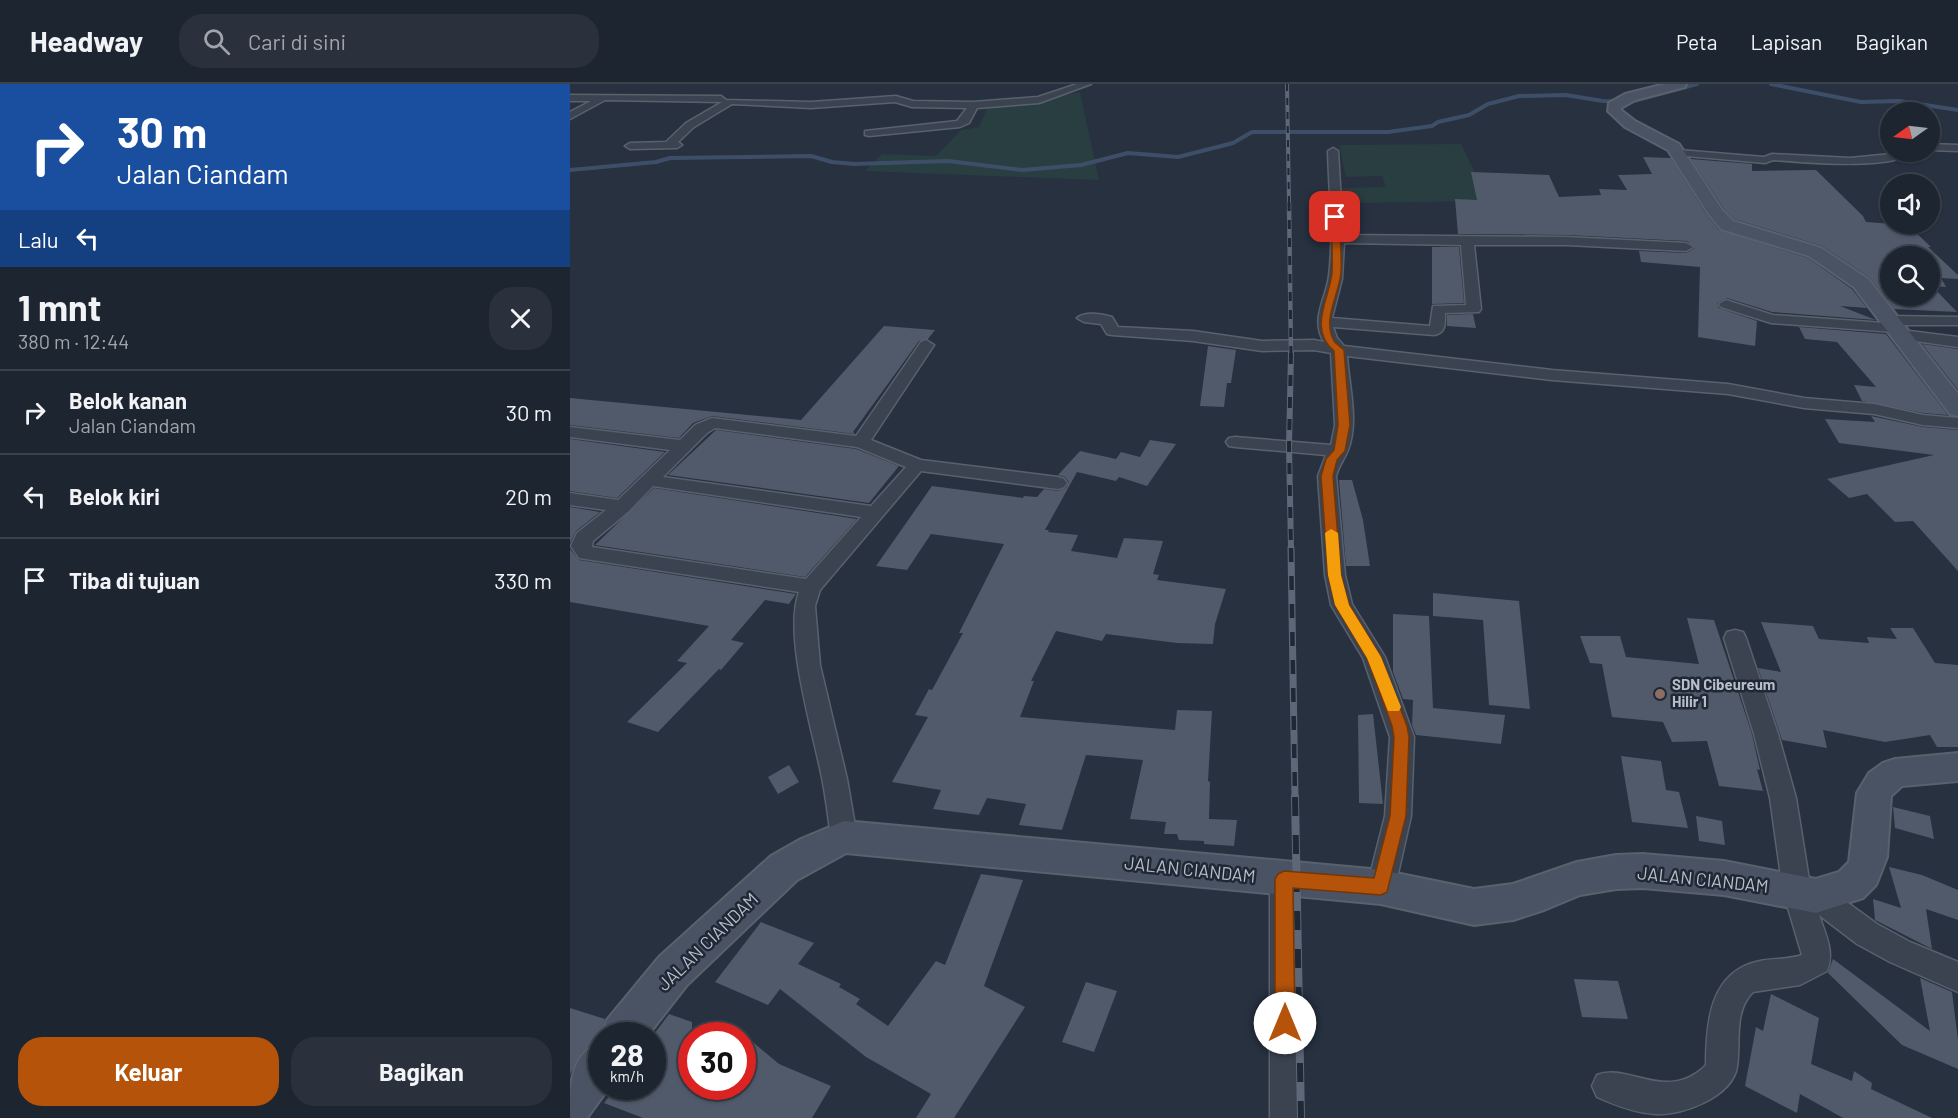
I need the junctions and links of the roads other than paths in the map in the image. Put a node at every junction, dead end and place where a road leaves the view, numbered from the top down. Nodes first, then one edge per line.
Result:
1 (636, 84) edge
2 (1086, 84) edge
3 (1680, 84) edge
4 (585, 88) dead end
5 (676, 88) dead end
6 (570, 96) edge
7 (659, 97) junction
8 (608, 98) junction
9 (724, 100) junction
10 (973, 105) junction
11 (570, 116) edge
12 (870, 133) dead end
13 (630, 146) dead end
14 (1940, 147) edge
15 (1958, 148) edge
16 (1333, 151) dead end
17 (1679, 153) junction
18 (1880, 157) edge
19 (1336, 239) junction
20 (1467, 241) junction
21 (1686, 247) dead end
22 (1726, 304) dead end
23 (1084, 318) dead end
24 (1958, 321) edge
25 (1325, 322) junction
26 (1895, 328) junction
27 (1958, 342) edge
28 (926, 345) dead end
29 (1339, 350) junction
30 (1958, 409) edge
31 (1958, 423) edge
32 (570, 432) edge
33 (861, 442) junction
34 (1235, 442) dead end
35 (684, 446) junction
36 (1339, 451) junction
37 (917, 465) junction
38 (648, 480) junction
39 (1058, 483) dead end
40 (570, 499) edge
41 (622, 507) junction
42 (876, 513) junction
43 (811, 587) junction
44 (1735, 638) dead end
45 (1958, 767) edge
46 (844, 837) junction
47 (1284, 879) junction
48 (1381, 886) junction
49 (1806, 894) junction
50 (1958, 977) edge
51 (632, 1022) edge
52 (588, 1081) edge
53 (1608, 1086) dead end
54 (570, 1106) edge
55 (1286, 1118) edge

1 - 8 street
2 - 10 street
3 - 17 street
4 - 6 street
5 - 7 street
6 - 8 street
7 - 8 street
7 - 9 street
8 - 11 street
9 - 10 street
9 - 13 street
10 - 12 street
14 - 15 street
16 - 19 street
17 - 18 street
17 - 26 street
19 - 20 street
19 - 25 street
20 - 21 street
20 - 25 street
22 - 26 street
23 - 29 street
24 - 26 street
25 - 29 street
26 - 27 street
26 - 30 street
28 - 33 street
29 - 31 street
29 - 36 street
32 - 35 street
33 - 35 street
33 - 37 street
34 - 36 street
35 - 38 street
36 - 48 street
37 - 39 street
37 - 42 street
38 - 41 street
38 - 42 street
40 - 41 street
41 - 43 street
42 - 43 street
43 - 46 street
44 - 49 street
45 - 49 street, JALAN CIANDAM
46 - 47 street, JALAN CIANDAM
46 - 51 street, JALAN CIANDAM
47 - 48 street, JALAN CIANDAM
47 - 55 street
48 - 49 street, JALAN CIANDAM
49 - 50 street
49 - 53 street
52 - 54 street

